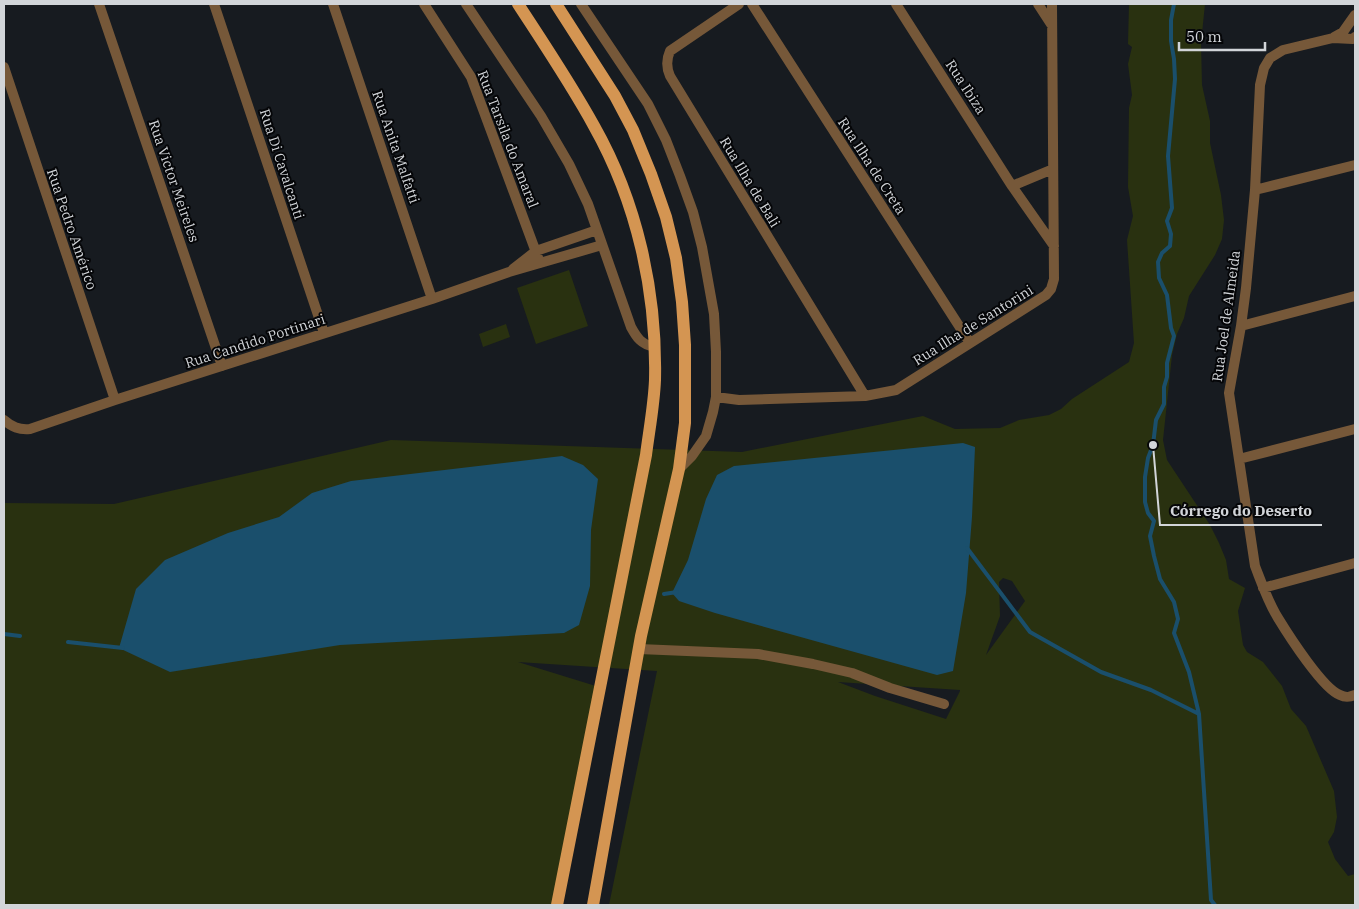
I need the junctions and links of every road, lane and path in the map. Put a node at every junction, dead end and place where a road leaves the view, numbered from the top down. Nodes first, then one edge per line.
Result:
1 (99, 4) edge
2 (214, 4) edge
3 (333, 4) edge
4 (424, 4) edge
5 (466, 4) edge
6 (518, 4) edge
7 (556, 4) edge
8 (581, 4) edge
9 (739, 4) edge
10 (752, 4) edge
11 (896, 4) edge
12 (1038, 4) edge
13 (1052, 4) edge
14 (1355, 15) edge
15 (1051, 24) junction
16 (1333, 38) junction
17 (1354, 38) edge
18 (4, 67) edge
19 (1355, 166) edge
20 (1053, 169) junction
21 (1012, 186) junction
22 (1255, 190) junction
23 (597, 230) junction
24 (602, 246) junction
25 (1054, 247) junction
26 (536, 250) junction
27 (540, 263) junction
28 (509, 272) junction
29 (1355, 296) edge
30 (432, 299) junction
31 (1241, 326) junction
32 (324, 333) junction
33 (970, 343) junction
34 (654, 347) junction
35 (222, 366) junction
36 (865, 396) junction
37 (716, 398) junction
38 (115, 400) junction
39 (7, 423) edge
40 (1355, 429) edge
41 (1239, 459) junction
42 (679, 469) junction
43 (1355, 563) edge
44 (1263, 588) junction
45 (639, 649) junction
46 (1351, 696) edge
47 (944, 704) dead end
48 (558, 905) edge
49 (592, 905) edge

1 - 35 street, Rua Victor Meireles
2 - 32 street, Rua Di Cavalcanti
3 - 30 street, Rua Anita Malfatti
4 - 26 street, Rua Tarsila do Amaral
5 - 23 street
6 - 34 main road
7 - 42 main road
8 - 37 street
9 - 36 street, Rua Ilha de Bali
10 - 33 street, Rua Ilha de Creta
11 - 21 street, Rua Ibiza
12 - 15 street
13 - 15 street, Rua Ilha de Santorini
14 - 16 street
15 - 20 street, Rua Ilha de Santorini
16 - 17 street
16 - 22 street, Rua Joel de Almeida
18 - 38 street, Rua Pedro Américo
19 - 22 street
20 - 21 street
20 - 25 street, Rua Ilha de Santorini
21 - 25 street, Rua Ibiza
22 - 31 street, Rua Joel de Almeida
23 - 24 street
23 - 26 street, Rua Candido Portinari
24 - 27 street, Rua Candido Portinari
24 - 34 street
25 - 33 street, Rua Ilha de Santorini
26 - 27 street, Rua Tarsila do Amaral
26 - 28 street, Rua Candido Portinari
27 - 28 street, Rua Candido Portinari
28 - 30 street, Rua Candido Portinari
29 - 31 street
30 - 32 street, Rua Candido Portinari
31 - 41 street, Rua Joel de Almeida
32 - 35 street, Rua Candido Portinari
33 - 36 street, Rua Ilha de Santorini
34 - 48 main road
35 - 38 street, Rua Candido Portinari
36 - 37 street, Rua Ilha de Santorini
37 - 42 street
38 - 39 street, Rua Candido Portinari
40 - 41 street
41 - 44 street, Rua Joel de Almeida
42 - 45 main road
43 - 44 street
44 - 46 street, Rua Joel de Almeida
45 - 47 street
45 - 49 main road

